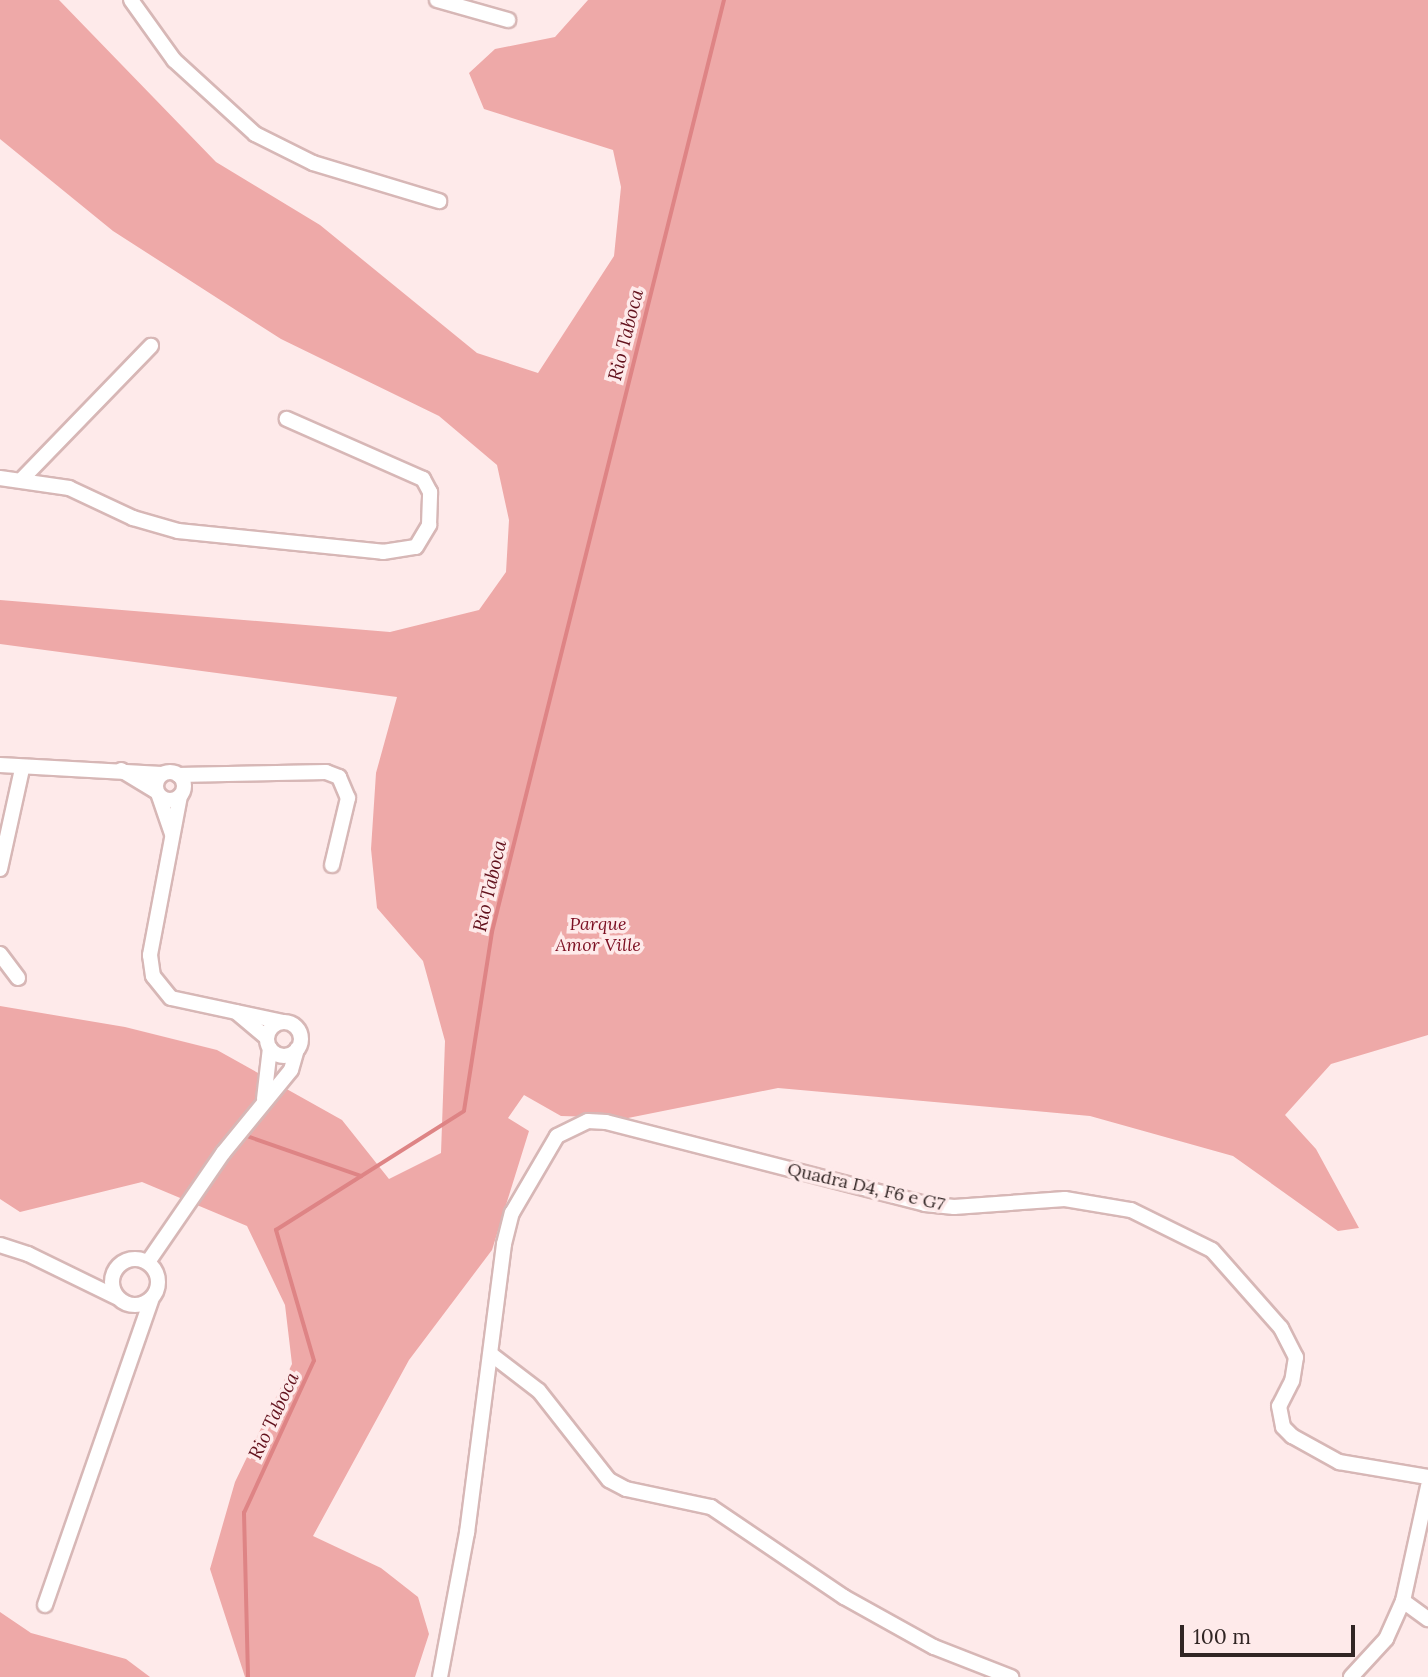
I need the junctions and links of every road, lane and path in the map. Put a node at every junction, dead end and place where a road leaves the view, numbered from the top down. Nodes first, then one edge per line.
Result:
1 (131, 0) edge
2 (437, 0) edge
3 (508, 20) dead end
4 (439, 201) dead end
5 (151, 346) dead end
6 (288, 419) dead end
7 (0, 478) edge
8 (23, 478) junction
9 (0, 765) edge
10 (22, 769) junction
11 (120, 769) junction
12 (162, 774) junction
13 (181, 786) junction
14 (158, 794) junction
15 (5, 831) edge
16 (172, 834) junction
17 (332, 865) dead end
18 (0, 869) edge
19 (0, 954) edge
20 (18, 978) dead end
21 (232, 1010) junction
22 (283, 1023) junction
23 (268, 1043) junction
24 (297, 1049) junction
25 (264, 1099) junction
26 (0, 1246) edge
27 (148, 1262) junction
28 (111, 1278) junction
29 (84, 1284) junction
30 (116, 1297) junction
31 (150, 1300) junction
32 (130, 1305) junction
33 (145, 1326) junction
34 (492, 1355) junction
35 (1428, 1477) edge
36 (1428, 1486) edge
37 (1403, 1601) junction
38 (45, 1605) dead end
39 (1428, 1619) edge
40 (443, 1675) edge
41 (1011, 1677) edge
42 (1351, 1677) edge

1 - 4 street
2 - 3 street
5 - 8 street
6 - 8 street
7 - 8 street
9 - 10 street
10 - 11 street
10 - 15 street
11 - 12 street
11 - 14 street
12 - 13 street
12 - 14 street
13 - 14 street
13 - 16 street
13 - 17 street
14 - 16 street
15 - 18 street
16 - 21 street
19 - 20 street
21 - 22 street
21 - 23 street
22 - 23 street
22 - 24 street
23 - 24 street
23 - 25 street
24 - 25 street
25 - 27 street
26 - 29 street
27 - 28 street
27 - 31 street
28 - 29 street
28 - 30 street
29 - 30 street
30 - 32 street
31 - 32 street
31 - 33 street
32 - 33 street
33 - 38 street
34 - 35 street, Quadra D4, F6 e G7
34 - 40 street
34 - 41 street
36 - 37 street
37 - 39 street
37 - 42 street

